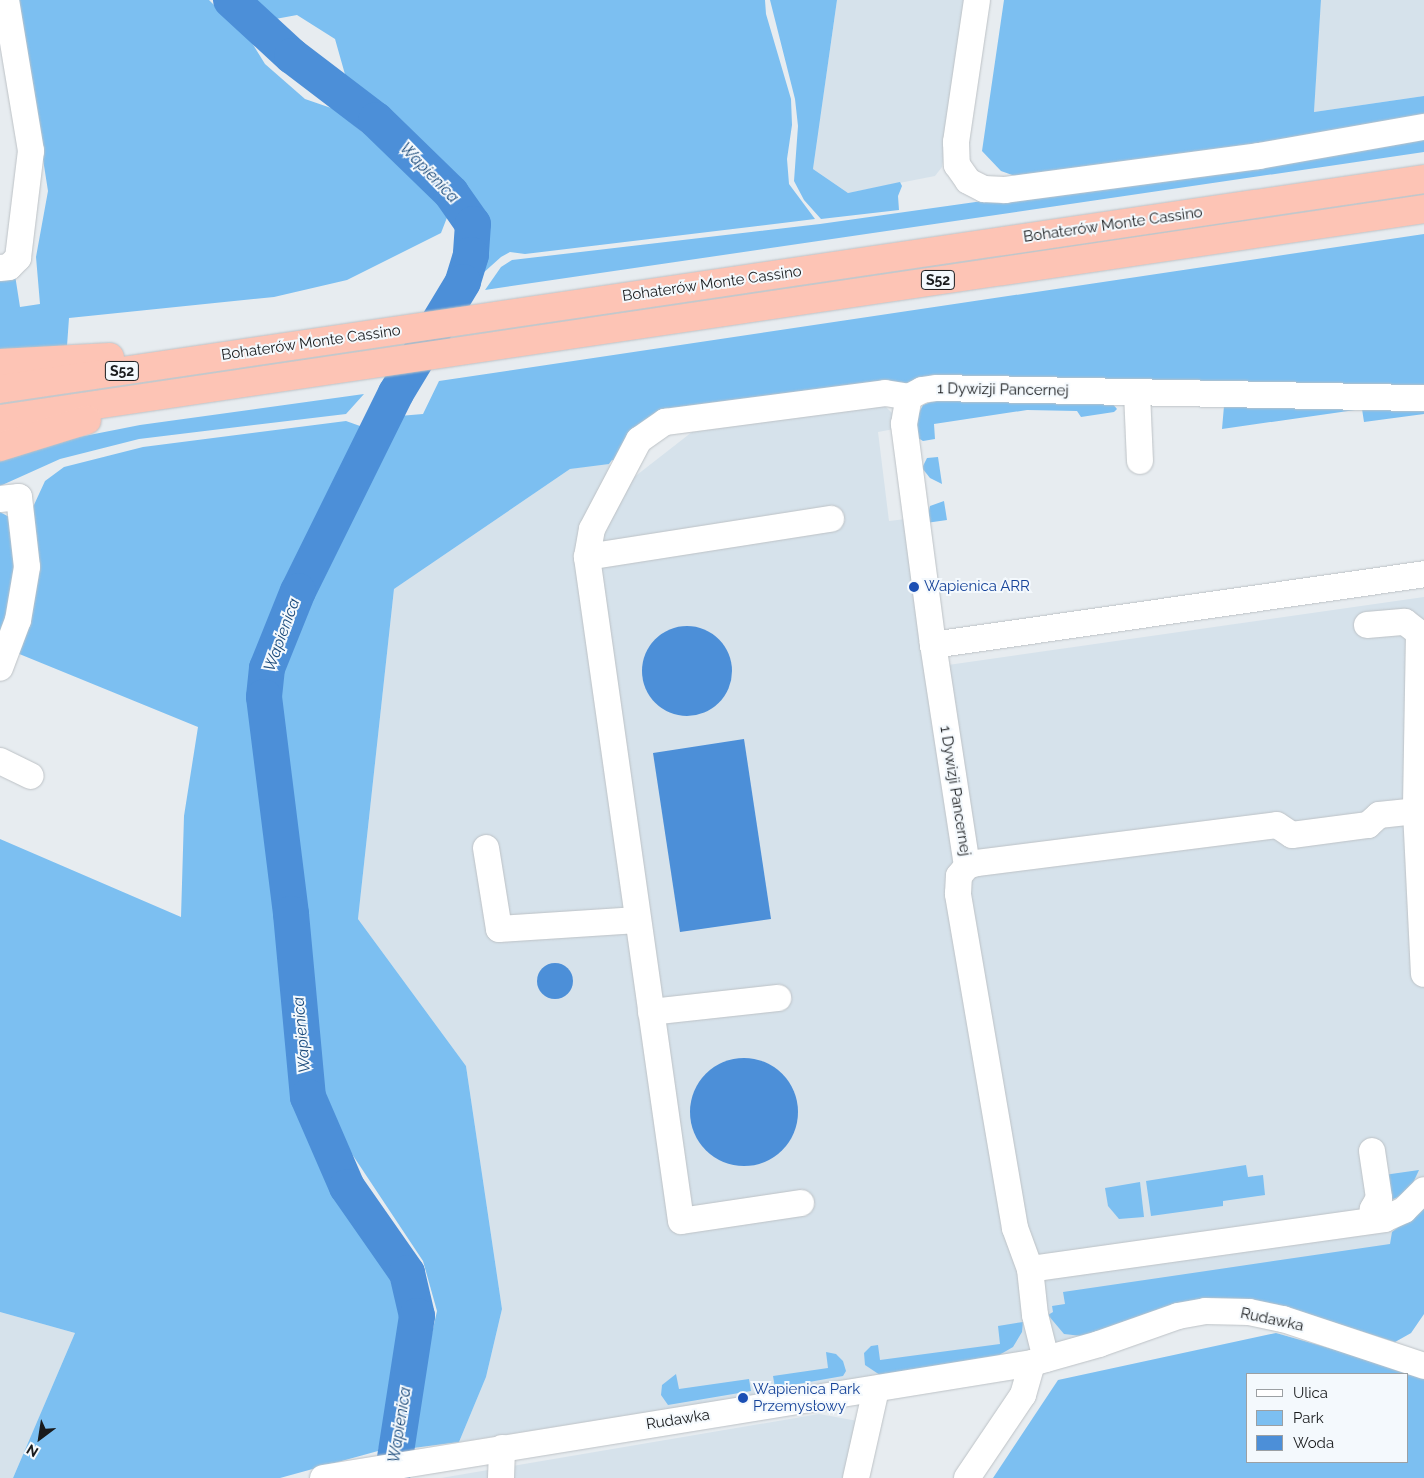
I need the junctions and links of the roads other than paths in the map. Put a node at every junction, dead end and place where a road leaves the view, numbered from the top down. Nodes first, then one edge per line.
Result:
1 (6, 0) edge
2 (977, 0) edge
3 (1424, 127) edge
4 (1424, 179) edge
5 (1424, 209) edge
6 (0, 268) edge
7 (244, 352) junction
8 (0, 363) edge
9 (0, 389) edge
10 (186, 391) junction
11 (1137, 393) junction
12 (909, 397) junction
13 (1424, 398) edge
14 (0, 419) edge
15 (0, 447) edge
16 (1140, 461) dead end
17 (9, 498) edge
18 (831, 519) dead end
19 (586, 557) junction
20 (1424, 574) edge
21 (1367, 625) dead end
22 (933, 645) junction
23 (0, 668) edge
24 (0, 761) edge
25 (31, 776) dead end
26 (1416, 811) junction
27 (486, 848) dead end
28 (967, 866) junction
29 (638, 920) junction
30 (1424, 974) edge
31 (778, 998) dead end
32 (651, 1012) junction
33 (1372, 1150) dead end
34 (1424, 1190) edge
35 (800, 1203) dead end
36 (1375, 1220) junction
37 (1030, 1270) junction
38 (1422, 1358) edge
39 (1039, 1361) junction
40 (876, 1389) junction
41 (502, 1448) junction
42 (332, 1476) edge
43 (501, 1478) edge
44 (856, 1478) edge
45 (967, 1478) edge

1 - 6 street
2 - 3 street
4 - 7 highway, Bohaterów Monte Cassino / S52
5 - 10 highway, Bohaterów Monte Cassino / S52
7 - 8 highway
7 - 9 highway, Bohaterów Monte Cassino / S52
10 - 14 highway, Bohaterów Monte Cassino / S52
10 - 15 highway
11 - 12 street, 1 Dywizji Pancernej
11 - 13 street, 1 Dywizji Pancernej
11 - 16 street
12 - 19 street
12 - 22 street, 1 Dywizji Pancernej
17 - 23 street
18 - 19 street
19 - 29 street
20 - 22 street
21 - 26 street
22 - 28 street, 1 Dywizji Pancernej
24 - 25 street
26 - 28 street
26 - 30 street
27 - 29 street
28 - 37 street
29 - 32 street
31 - 32 street
32 - 35 street
33 - 36 street
34 - 36 street
36 - 37 street
37 - 39 street
38 - 39 street, Rudawka
39 - 40 street, Rudawka
39 - 45 street
40 - 41 street, Rudawka
40 - 44 street
41 - 42 street, Rudawka
41 - 43 street

